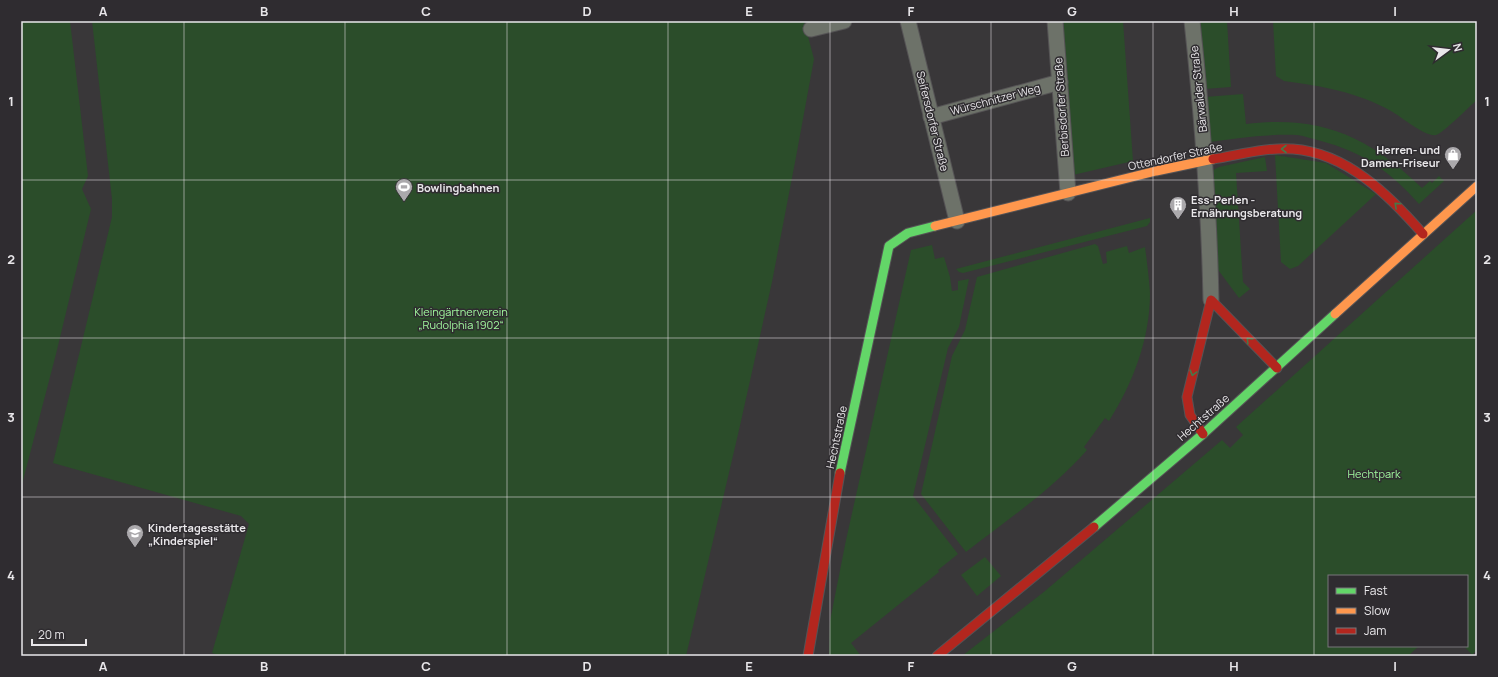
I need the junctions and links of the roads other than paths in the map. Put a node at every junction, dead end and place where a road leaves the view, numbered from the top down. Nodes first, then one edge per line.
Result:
1 (844, 21) edge
2 (908, 21) edge
3 (1055, 21) edge
4 (1192, 21) edge
5 (811, 29) dead end
6 (1060, 82) junction
7 (931, 117) junction
8 (1205, 160) junction
9 (1477, 186) edge
10 (1068, 193) junction
11 (957, 221) junction
12 (908, 234) joint
13 (1423, 234) junction
14 (1211, 300) junction
15 (1277, 368) junction
16 (1203, 434) junction
17 (808, 656) edge
18 (937, 656) edge

1 - 5 street
2 - 7 street, Seifersdorfer Straße
3 - 6 street, Berbisdorfer Straße
4 - 8 street, Bärwalder Straße
6 - 7 street, Würschnitzer Weg
6 - 10 street, Berbisdorfer Straße
7 - 11 street, Seifersdorfer Straße
8 - 10 street, Ottendorfer Straße
13 -> 8 street, Ottendorfer Straße
8 - 14 street, Bärwalder Straße
9 - 13 street, Hechtstraße
10 - 11 street, Ottendorfer Straße
11 - 12 street, Ottendorfer Straße
12 - 17 street, Hechtstraße
13 - 15 street, Hechtstraße
15 -> 14 street
14 -> 16 street, Bärwalder Straße
15 - 16 street, Hechtstraße
16 - 18 street, Hechtstraße

